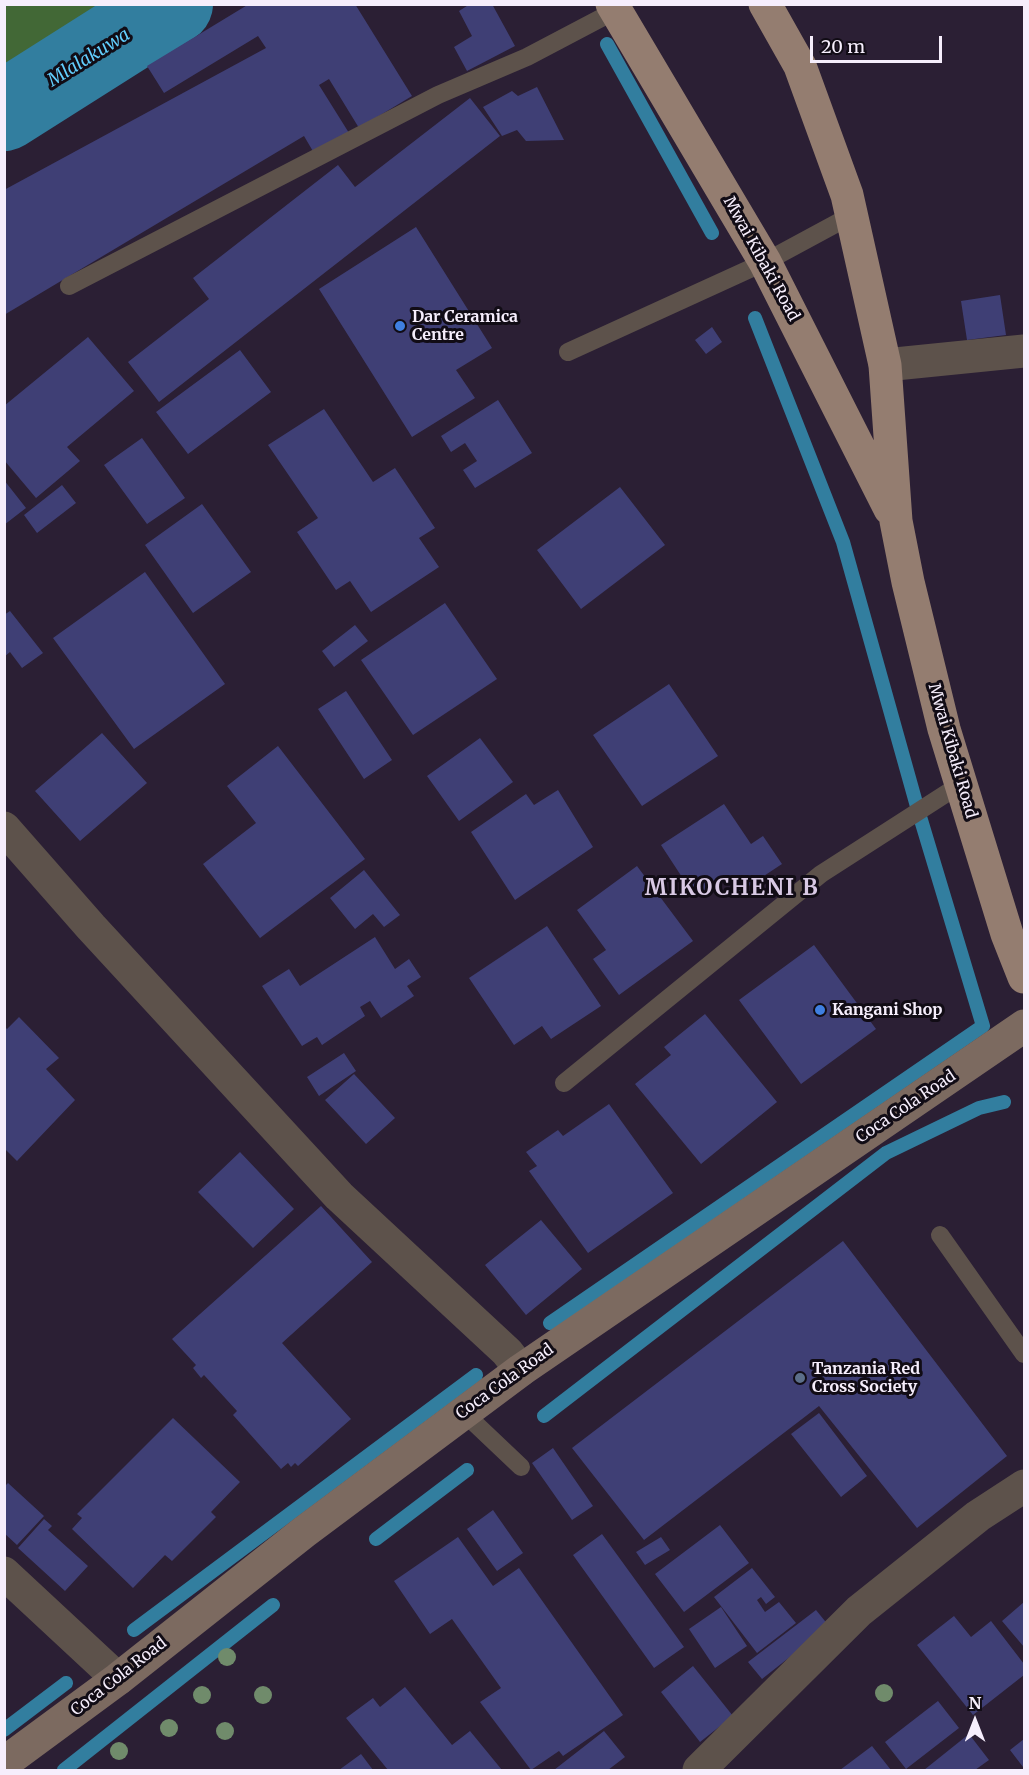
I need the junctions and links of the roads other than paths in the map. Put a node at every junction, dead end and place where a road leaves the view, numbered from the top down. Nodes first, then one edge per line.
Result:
1 (765, 4) edge
2 (618, 6) edge
3 (852, 215) junction
4 (765, 262) junction
5 (69, 286) dead end
6 (1024, 351) edge
7 (568, 352) dead end
8 (885, 365) junction
9 (896, 521) junction
10 (961, 784) junction
11 (4, 828) edge
12 (1016, 926) edge
13 (1024, 977) edge
14 (1024, 1026) edge
15 (564, 1083) dead end
16 (940, 1235) dead end
17 (1024, 1354) edge
18 (521, 1370) junction
19 (463, 1412) junction
20 (521, 1467) dead end
21 (1024, 1486) edge
22 (4, 1573) edge
23 (118, 1679) junction
24 (4, 1763) edge
25 (699, 1770) edge

1 - 3 main road, Mwai Kibaki Road
2 - 4 main road, Mwai Kibaki Road
2 - 5 lane
3 - 4 lane
3 - 8 main road, Mwai Kibaki Road
4 - 7 lane
4 - 9 main road, Mwai Kibaki Road
6 - 8 street
8 - 9 main road, Mwai Kibaki Road
9 - 10 main road, Mwai Kibaki Road
10 - 12 main road, Mwai Kibaki Road
10 - 15 lane
11 - 18 street
12 - 13 main road, Mwai Kibaki Road
14 - 18 main road, Coca Cola Road
16 - 17 lane
18 - 19 main road, Coca Cola Road
19 - 20 lane
19 - 23 main road, Coca Cola Road
21 - 25 street
22 - 23 street
23 - 24 main road, Coca Cola Road

